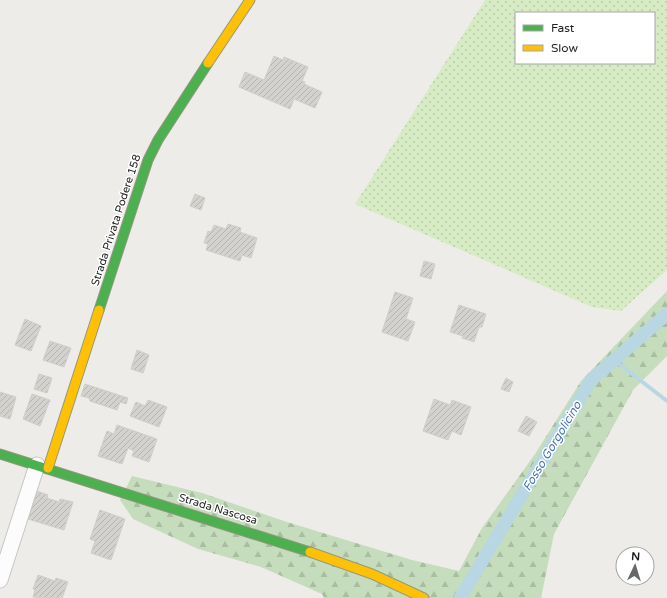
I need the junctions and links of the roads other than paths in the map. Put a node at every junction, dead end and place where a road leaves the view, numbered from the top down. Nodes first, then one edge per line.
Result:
1 (250, 0) edge
2 (0, 454) edge
3 (42, 467) junction
4 (0, 580) edge
5 (424, 598) edge

1 - 3 street, Strada Privata Podere 158
2 - 3 street, Strada Nascosa
3 - 4 street
3 - 5 street, Strada Nascosa

